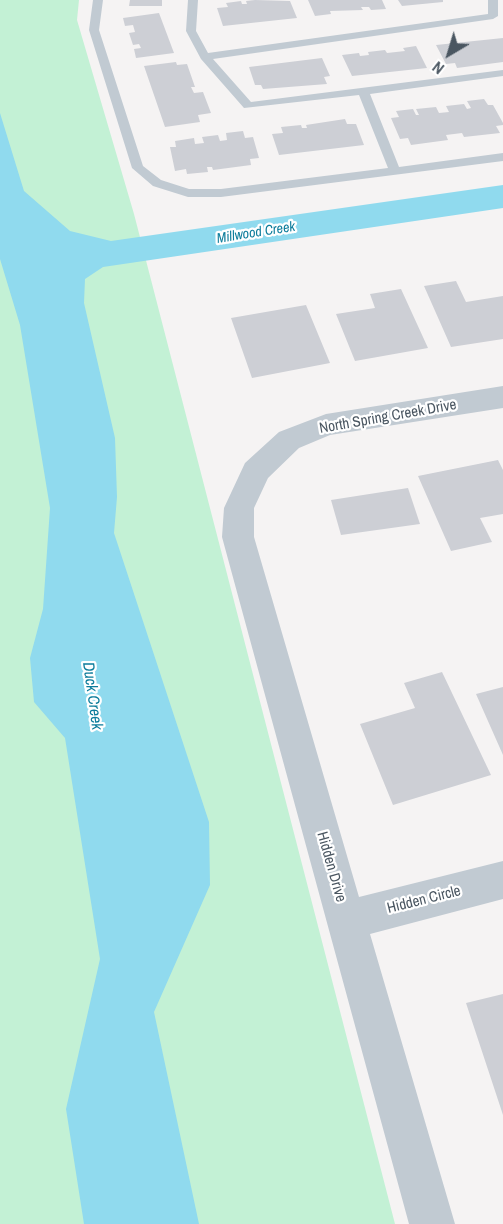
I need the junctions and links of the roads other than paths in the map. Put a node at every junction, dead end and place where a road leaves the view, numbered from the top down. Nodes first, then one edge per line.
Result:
1 (98, 0) edge
2 (193, 0) edge
3 (493, 0) edge
4 (205, 57) junction
5 (503, 73) edge
6 (363, 91) junction
7 (503, 157) edge
8 (395, 171) junction
9 (503, 397) edge
10 (239, 508) joint
11 (503, 880) edge
12 (346, 920) junction
13 (432, 1224) edge

1 - 8 lane
2 - 4 lane
3 - 4 lane
4 - 6 lane
5 - 6 lane
6 - 8 lane
7 - 8 lane
9 - 10 street, North Spring Creek Drive
10 - 12 street, Hidden Drive
11 - 12 street, Hidden Circle
12 - 13 street, Hidden Drive

